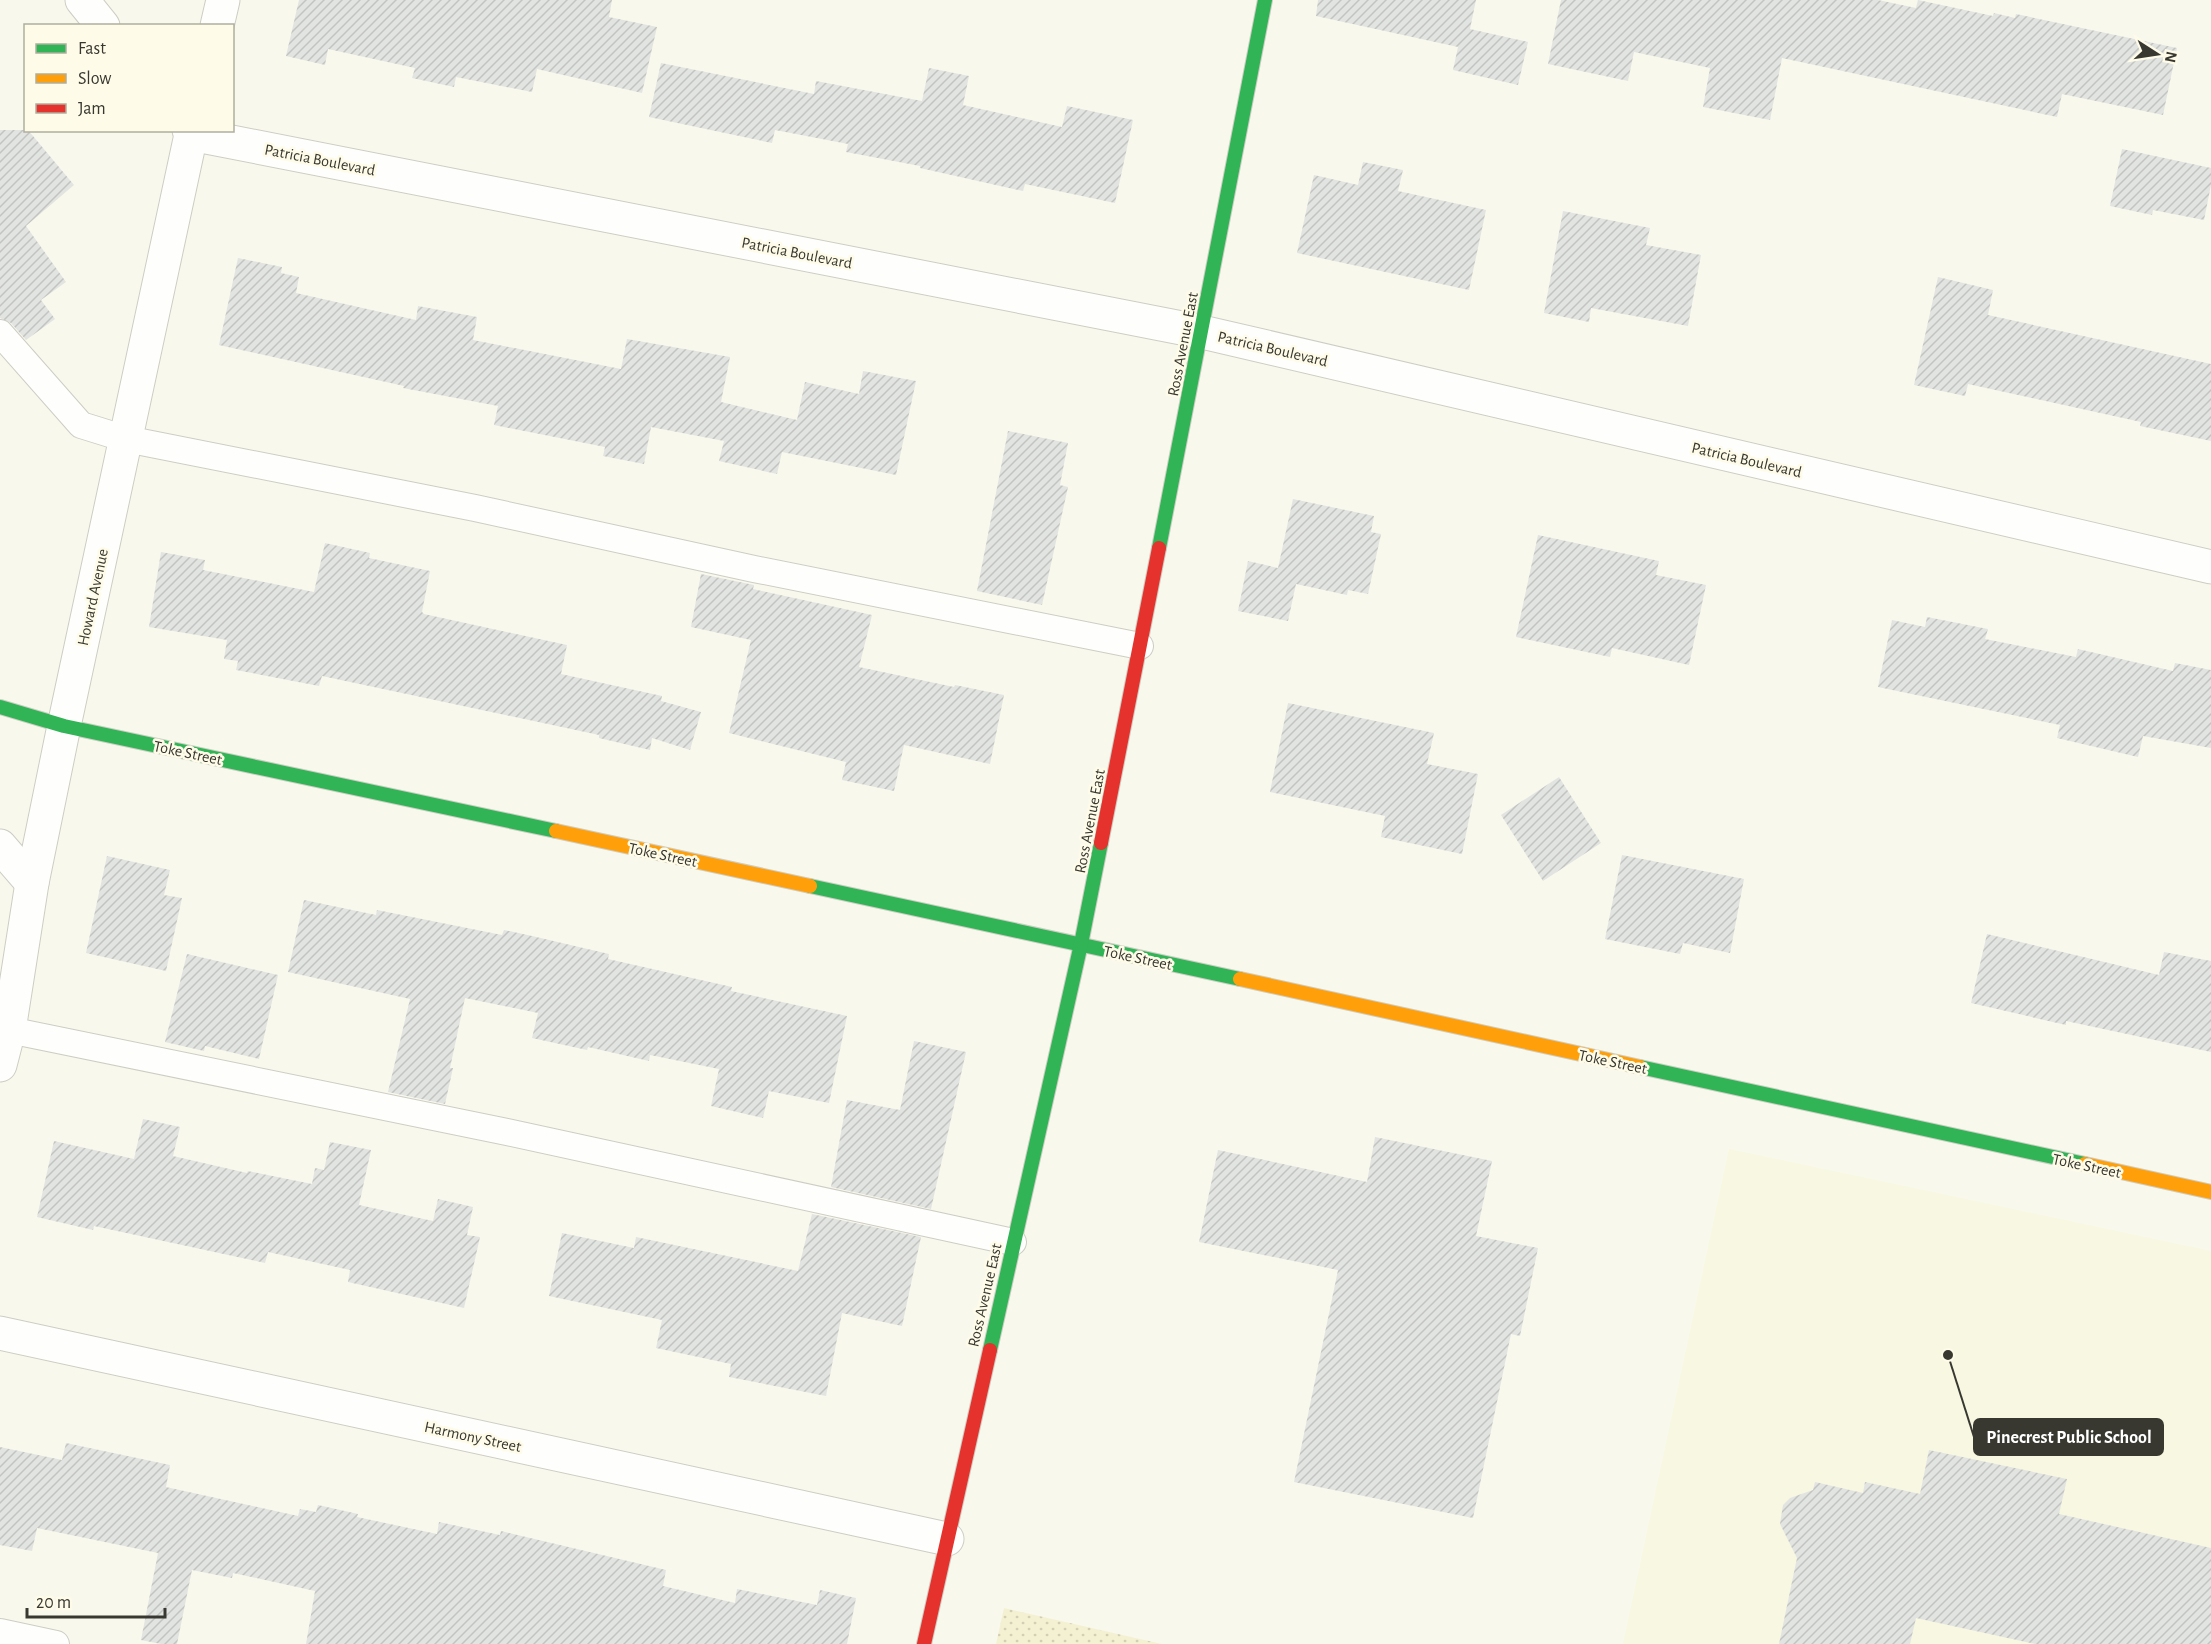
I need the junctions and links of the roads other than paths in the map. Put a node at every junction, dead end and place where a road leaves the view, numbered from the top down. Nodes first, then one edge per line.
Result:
1 (82, 0) edge
2 (223, 0) edge
3 (1265, 0) edge
4 (101, 24) edge
5 (217, 24) edge
6 (191, 132) edge
7 (1202, 332) junction
8 (0, 333) edge
9 (126, 439) junction
10 (2211, 567) edge
11 (1140, 646) junction
12 (0, 707) edge
13 (64, 726) junction
14 (0, 846) edge
15 (32, 883) junction
16 (1081, 944) junction
17 (9, 1030) junction
18 (0, 1065) edge
19 (2211, 1192) edge
20 (1013, 1242) junction
21 (0, 1333) edge
22 (947, 1539) junction
23 (0, 1632) edge
24 (56, 1644) edge
25 (924, 1644) edge

1 - 4 street
2 - 5 street
3 - 7 street, Ross Avenue East
6 - 7 street, Patricia Boulevard
6 - 9 street, Howard Avenue
7 - 10 street, Patricia Boulevard
7 - 11 street, Ross Avenue East
8 - 9 lane
9 - 11 lane
9 - 13 street, Howard Avenue
11 - 16 street, Ross Avenue East
12 - 13 street, Toke Street
13 - 15 street, Howard Avenue
13 - 16 street, Toke Street
14 - 15 street
15 - 17 street, Howard Avenue
16 - 19 street, Toke Street
16 - 20 street, Ross Avenue East
17 - 18 street, Howard Avenue
17 - 20 lane
20 - 22 street, Ross Avenue East
21 - 22 street, Harmony Street
22 - 25 street, Ross Avenue East
23 - 24 lane

